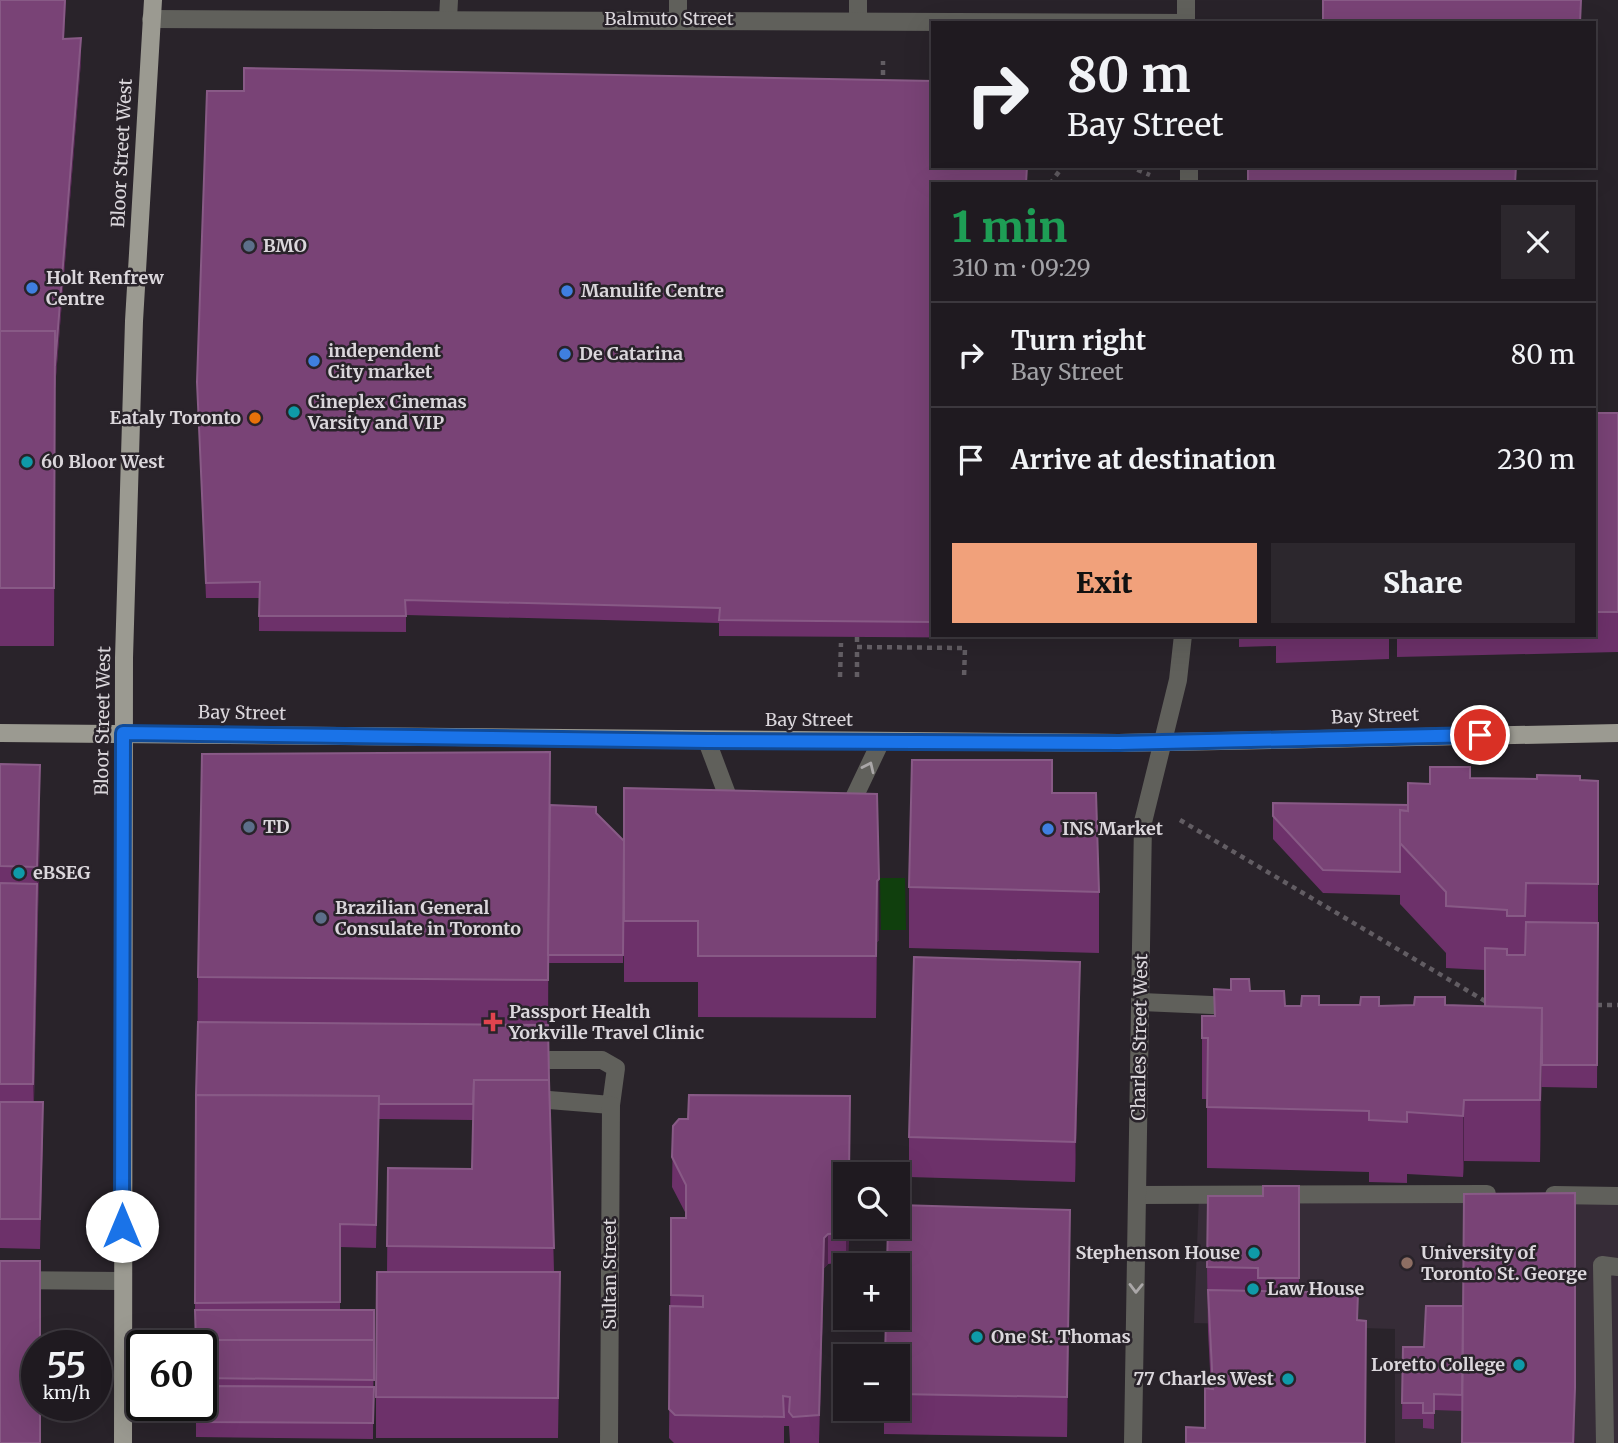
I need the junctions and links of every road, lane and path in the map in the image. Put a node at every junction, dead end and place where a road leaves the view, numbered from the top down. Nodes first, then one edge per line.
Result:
1 (153, 0) edge
2 (449, 0) edge
3 (678, 0) edge
4 (858, 0) edge
5 (1186, 0) edge
6 (152, 19) junction
7 (448, 19) junction
8 (678, 19) junction
9 (858, 20) junction
10 (967, 21) edge
11 (1186, 21) edge
12 (883, 61) dead end
13 (883, 94) edge
14 (1133, 168) edge
15 (1150, 175) dead end
16 (857, 637) edge
17 (1183, 637) edge
18 (841, 643) edge
19 (857, 647) junction
20 (840, 677) dead end
21 (857, 677) dead end
22 (964, 678) dead end
23 (0, 733) edge
24 (123, 733) junction
25 (1618, 733) edge
26 (707, 741) junction
27 (881, 741) junction
28 (1161, 743) junction
29 (749, 816) edge
30 (830, 816) edge
31 (1180, 820) dead end
32 (1485, 1000) edge
33 (1141, 1002) junction
34 (1598, 1005) edge
35 (1618, 1005) edge
36 (1248, 1007) edge
37 (550, 1060) edge
38 (549, 1100) edge
39 (611, 1105) junction
40 (1511, 1194) edge
41 (1137, 1195) junction
42 (1538, 1195) edge
43 (1618, 1196) edge
44 (1618, 1267) edge
45 (0, 1280) edge
46 (122, 1280) junction
47 (122, 1443) edge
48 (609, 1443) edge
49 (1133, 1443) edge
50 (1605, 1443) edge

1 - 6 main road, Bloor Street West
2 - 7 street
3 - 8 street
4 - 9 street
5 - 11 street
6 - 7 street, Balmuto Street
6 - 24 main road, Bloor Street West
7 - 8 street, Balmuto Street
8 - 9 street, Balmuto Street
9 - 10 street, Balmuto Street
12 - 13 path
14 - 15 path
16 - 19 path
17 - 28 street, Charles Street West
18 - 20 path
19 - 21 path
19 - 22 path
23 - 24 main road, Bay Street
24 - 26 main road, Bay Street
24 - 46 main road, Bloor Street West
25 - 28 main road, Bay Street
26 - 27 main road, Bay Street
26 - 29 street
27 - 28 main road, Bay Street
30 -> 27 street
28 - 33 street, Charles Street West
31 - 32 path
33 - 36 street
33 - 41 street, Charles Street West
34 - 35 path
37 - 39 street, Sultan Street
38 - 39 street
39 - 48 street, Sultan Street
40 - 41 street
41 -> 49 street, Charles Street West
42 - 43 street
44 - 50 street
45 - 46 street
46 - 47 main road, Bloor Street West

